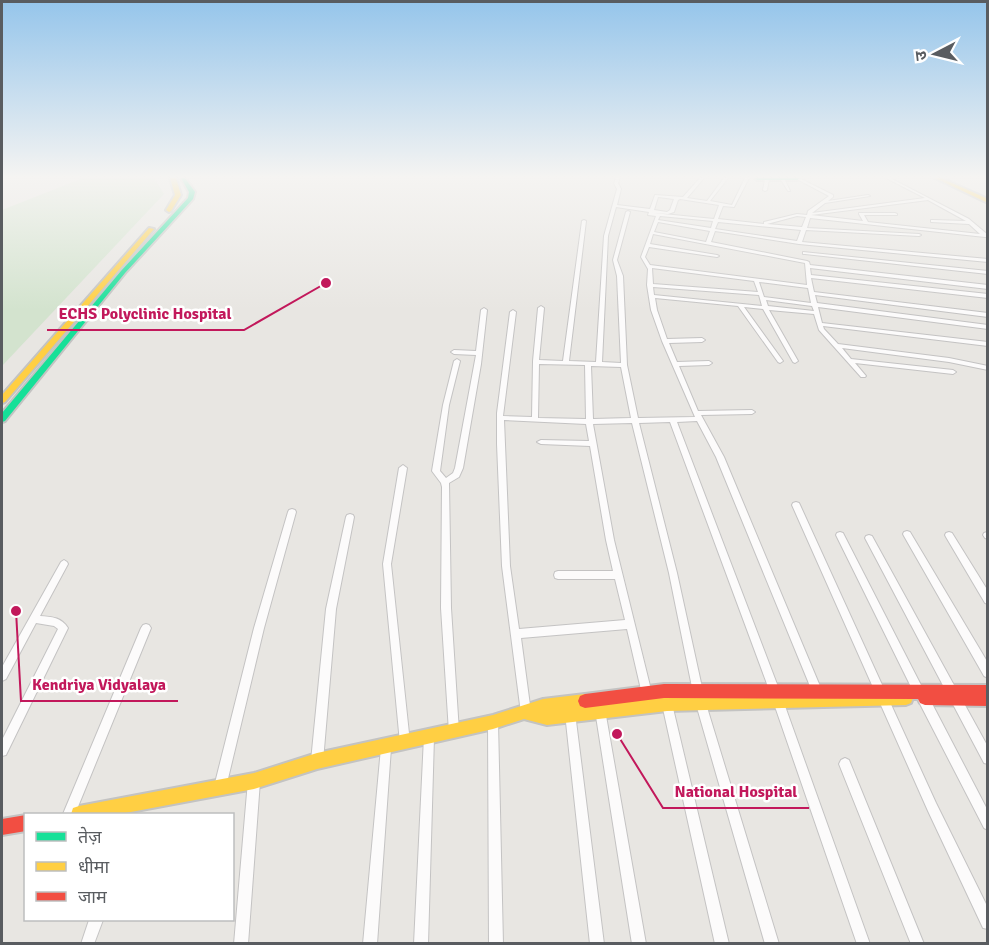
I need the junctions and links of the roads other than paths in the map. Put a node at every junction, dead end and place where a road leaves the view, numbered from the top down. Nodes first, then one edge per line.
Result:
1 (158, 222) edge
2 (169, 222) edge
3 (584, 222) edge
4 (610, 222) edge
5 (625, 222) edge
6 (654, 222) edge
7 (682, 222) edge
8 (717, 222) edge
9 (735, 222) edge
10 (768, 222) edge
11 (807, 222) edge
12 (867, 222) edge
13 (874, 222) edge
14 (954, 222) edge
15 (971, 223) joint
16 (765, 224) junction
17 (804, 229) junction
18 (713, 230) junction
19 (872, 232) junction
20 (653, 233) junction
21 (919, 235) dead end
22 (986, 237) edge
23 (799, 243) junction
24 (708, 244) junction
25 (648, 245) junction
26 (805, 253) dead end
27 (717, 255) dead end
28 (887, 261) junction
29 (987, 261) edge
30 (649, 266) junction
31 (809, 266) junction
32 (987, 273) edge
33 (890, 275) junction
34 (808, 276) junction
35 (756, 280) junction
36 (650, 285) junction
37 (987, 287) edge
38 (811, 290) junction
39 (651, 296) junction
40 (761, 296) junction
41 (987, 296) edge
42 (740, 305) junction
43 (814, 306) junction
44 (541, 308) dead end
45 (766, 309) junction
46 (484, 310) dead end
47 (513, 312) dead end
48 (816, 313) junction
49 (987, 315) edge
50 (820, 324) junction
51 (987, 327) edge
52 (665, 340) junction
53 (702, 340) dead end
54 (987, 344) edge
55 (837, 346) junction
56 (453, 352) dead end
57 (479, 353) junction
58 (457, 361) dead end
59 (780, 361) dead end
60 (795, 361) dead end
61 (850, 361) junction
62 (537, 362) junction
63 (566, 363) junction
64 (588, 363) junction
65 (709, 363) dead end
66 (599, 364) junction
67 (675, 364) junction
68 (624, 365) junction
69 (987, 368) edge
70 (953, 372) dead end
71 (863, 376) dead end
72 (2, 400) edge
73 (752, 412) dead end
74 (698, 416) junction
75 (2, 418) edge
76 (501, 418) junction
77 (535, 420) junction
78 (673, 420) junction
79 (635, 421) junction
80 (590, 422) junction
81 (541, 442) dead end
82 (593, 444) junction
83 (403, 468) dead end
84 (445, 482) junction
85 (796, 505) dead end
86 (292, 512) dead end
87 (350, 516) dead end
88 (907, 534) dead end
89 (840, 535) dead end
90 (949, 535) dead end
91 (869, 538) dead end
92 (64, 564) dead end
93 (558, 575) dead end
94 (619, 575) junction
95 (987, 600) edge
96 (33, 619) junction
97 (631, 624) junction
98 (146, 628) dead end
99 (515, 634) junction
100 (987, 673) edge
101 (2, 676) edge
102 (816, 692) junction
103 (987, 692) edge
104 (647, 694) junction
105 (881, 695) junction
106 (921, 695) junction
107 (952, 696) junction
108 (776, 697) junction
109 (699, 698) junction
110 (987, 699) edge
111 (667, 704) junction
112 (599, 705) junction
113 (569, 710) junction
114 (526, 713) junction
115 (493, 722) junction
116 (454, 732) junction
117 (429, 737) junction
118 (405, 743) junction
119 (386, 748) junction
120 (2, 751) edge
121 (987, 759) edge
122 (317, 761) junction
123 (845, 764) dead end
124 (254, 781) junction
125 (220, 787) junction
126 (140, 802) junction
127 (69, 813) edge
128 (84, 813) edge
129 (135, 813) edge
130 (24, 823) edge
131 (987, 824) edge
132 (2, 827) edge
133 (96, 921) edge
134 (987, 923) edge
135 (87, 944) edge
136 (241, 944) edge
137 (370, 944) edge
138 (421, 944) edge
139 (496, 944) edge
140 (597, 944) edge
141 (639, 944) edge
142 (722, 944) edge
143 (772, 944) edge
144 (864, 944) edge
145 (918, 944) edge

1 - 72 main road
2 - 75 main road
3 - 63 street
4 - 66 street
5 - 68 street
6 - 20 street
7 - 18 street
8 - 18 street
9 - 16 street
10 - 16 street
11 - 17 street
12 - 19 street
13 - 22 street
14 - 15 street
15 - 22 street
16 - 17 street
17 - 19 street
17 - 23 street
18 - 23 street
18 - 24 street
19 - 21 street
20 - 24 street
20 - 25 street
23 - 29 street
24 - 31 street
25 - 27 street
25 - 30 street
26 - 28 street
28 - 32 street
28 - 33 street
30 - 35 street
30 - 36 street
31 - 33 street
31 - 34 street
33 - 37 street
34 - 38 street
34 - 41 street
35 - 38 street
35 - 40 street
36 - 39 street
36 - 40 street
38 - 43 street
38 - 49 street
39 - 42 street
39 - 52 street
40 - 43 street
40 - 45 street
42 - 45 street
42 - 59 street
43 - 48 street
43 - 51 street
44 - 62 street
45 - 48 street
45 - 60 street
46 - 57 street
47 - 76 street
48 - 50 street
50 - 54 street
50 - 55 street
52 - 53 street
52 - 67 street
55 - 61 street
55 - 69 street
56 - 57 street
57 - 84 street
58 - 84 street
61 - 70 street
61 - 71 street
62 - 63 street
62 - 77 street
63 - 64 street
64 - 66 street
64 - 80 street
65 - 67 street
66 - 68 street
67 - 74 street
68 - 79 street
73 - 74 street
74 - 78 street
74 - 102 street
76 - 77 street
76 - 99 street
77 - 80 street
78 - 79 street
78 - 108 street
79 - 80 street
79 - 109 street
80 - 82 street
81 - 82 street
82 - 94 street
83 - 118 street
84 - 116 street
85 - 105 street
86 - 125 street
87 - 122 street
88 - 100 street
89 - 106 street
90 - 95 street
91 - 107 street
92 - 96 street
93 - 94 street
94 - 97 street
96 - 101 street
96 - 120 street
97 - 99 street
97 - 104 street
98 - 127 street
99 - 114 street
102 - 105 main road
102 - 108 main road
103 - 107 main road
104 - 109 main road
104 - 112 main road
105 - 106 main road
105 - 108 main road
105 - 134 street
106 - 107 main road
106 - 131 street
107 - 110 main road
107 - 121 street
108 - 109 main road
108 - 144 street
109 - 111 main road
109 - 143 street
111 - 112 main road
111 - 142 street
112 - 113 main road
112 - 141 street
113 - 114 main road
113 - 140 street
114 - 115 main road
115 - 116 main road
115 - 139 street
116 - 117 main road
117 - 118 main road
117 - 138 street
118 - 119 main road
119 - 122 main road
119 - 137 street
122 - 124 main road
123 - 145 street
124 - 125 main road
124 - 136 street
125 - 126 main road
126 - 128 main road
126 - 129 street
130 - 132 main road
133 - 135 street

